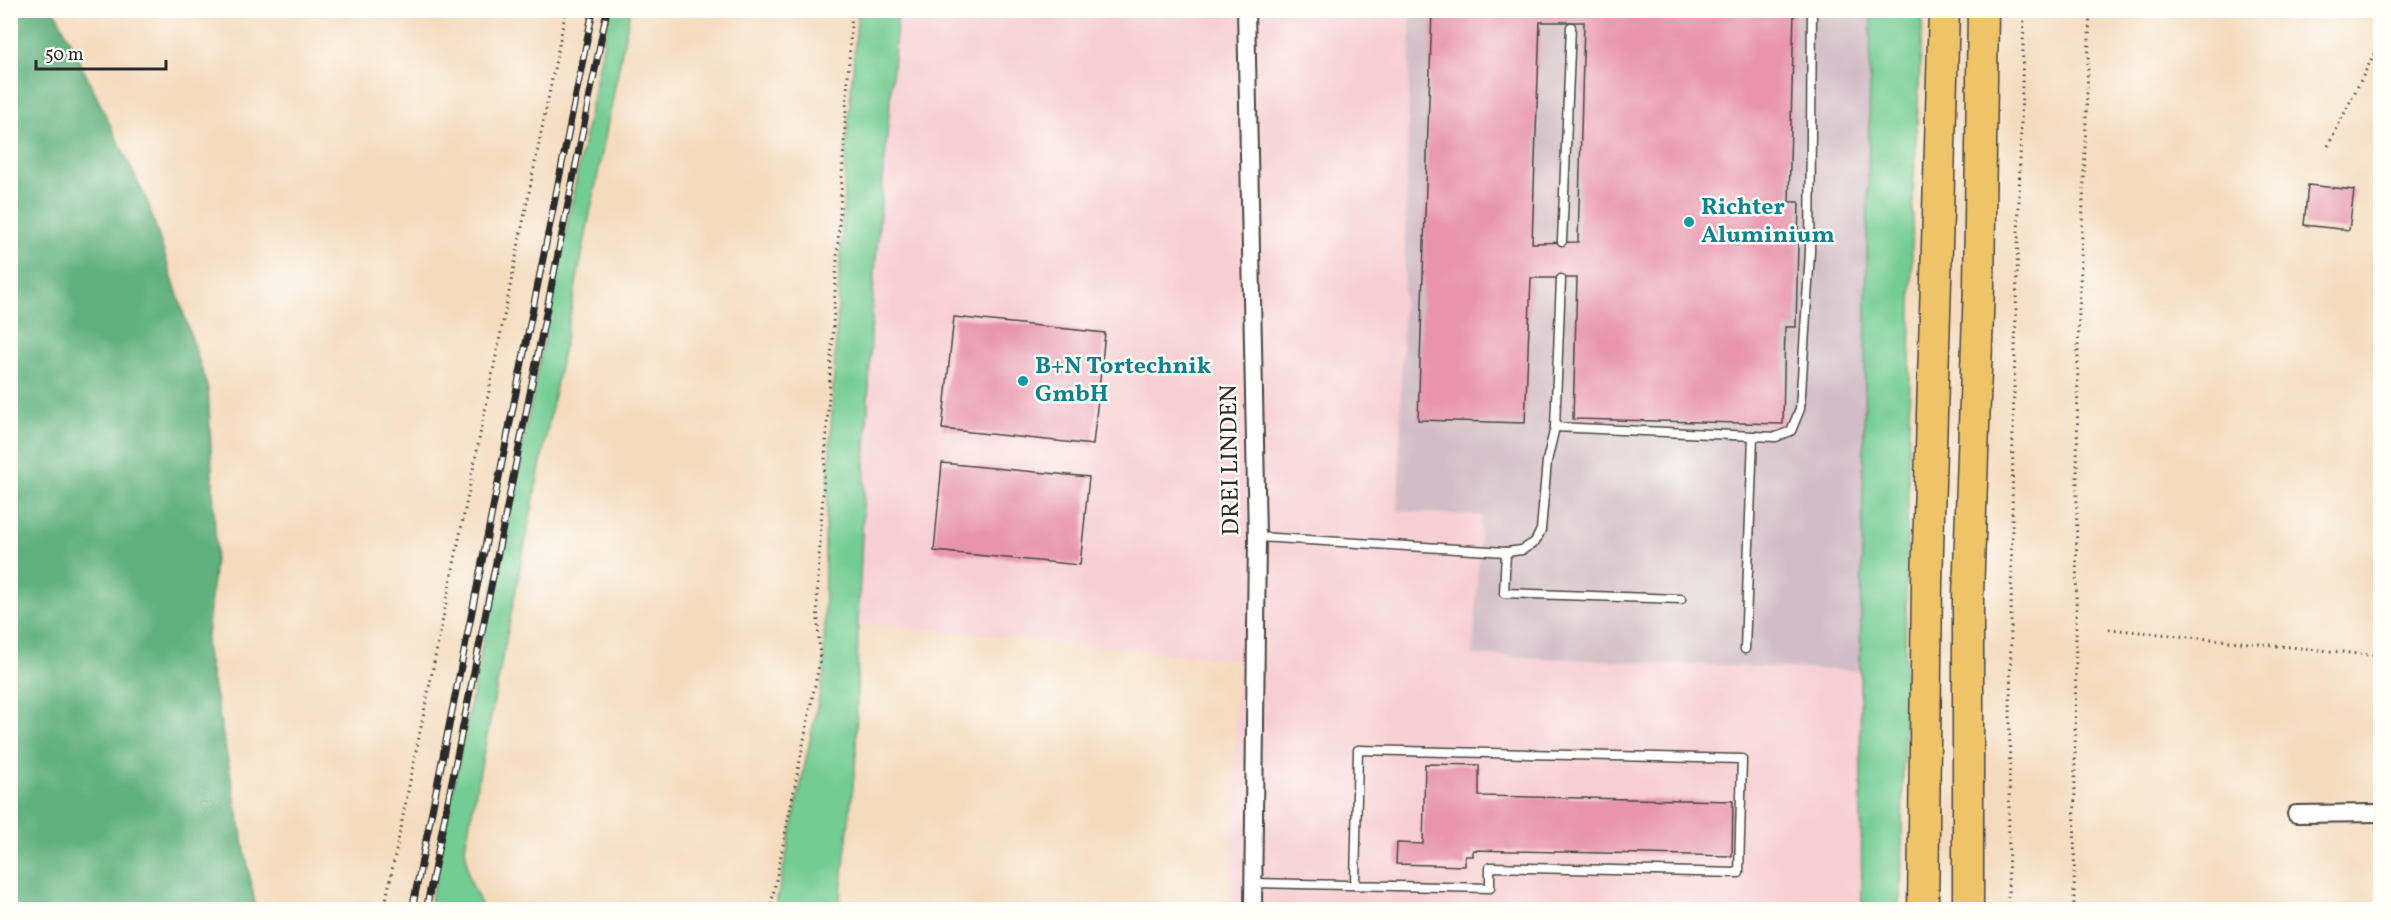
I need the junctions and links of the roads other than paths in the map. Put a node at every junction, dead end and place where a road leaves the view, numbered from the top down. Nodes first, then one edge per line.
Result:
1 (1246, 10) edge
2 (1812, 10) edge
3 (1944, 10) edge
4 (1983, 10) edge
5 (1571, 27) dead end
6 (1562, 241) dead end
7 (1561, 279) dead end
8 (1555, 427) junction
9 (1753, 436) junction
10 (1257, 537) junction
11 (1506, 552) junction
12 (1681, 599) dead end
13 (1745, 649) dead end
14 (2296, 813) dead end
15 (2380, 813) edge
16 (1254, 883) junction
17 (1354, 884) junction
18 (1253, 909) edge
19 (1923, 909) edge
20 (1968, 909) edge

1 - 10 street, DREI LINDEN
2 - 9 lane
3 - 19 highway
4 - 20 highway
5 - 6 lane
7 - 8 lane
8 - 9 lane
8 - 11 lane
9 - 13 lane
10 - 11 lane
10 - 16 street, DREI LINDEN
11 - 12 lane
14 - 15 street
16 - 17 lane
16 - 18 street, DREI LINDEN
17 - 17 lane

